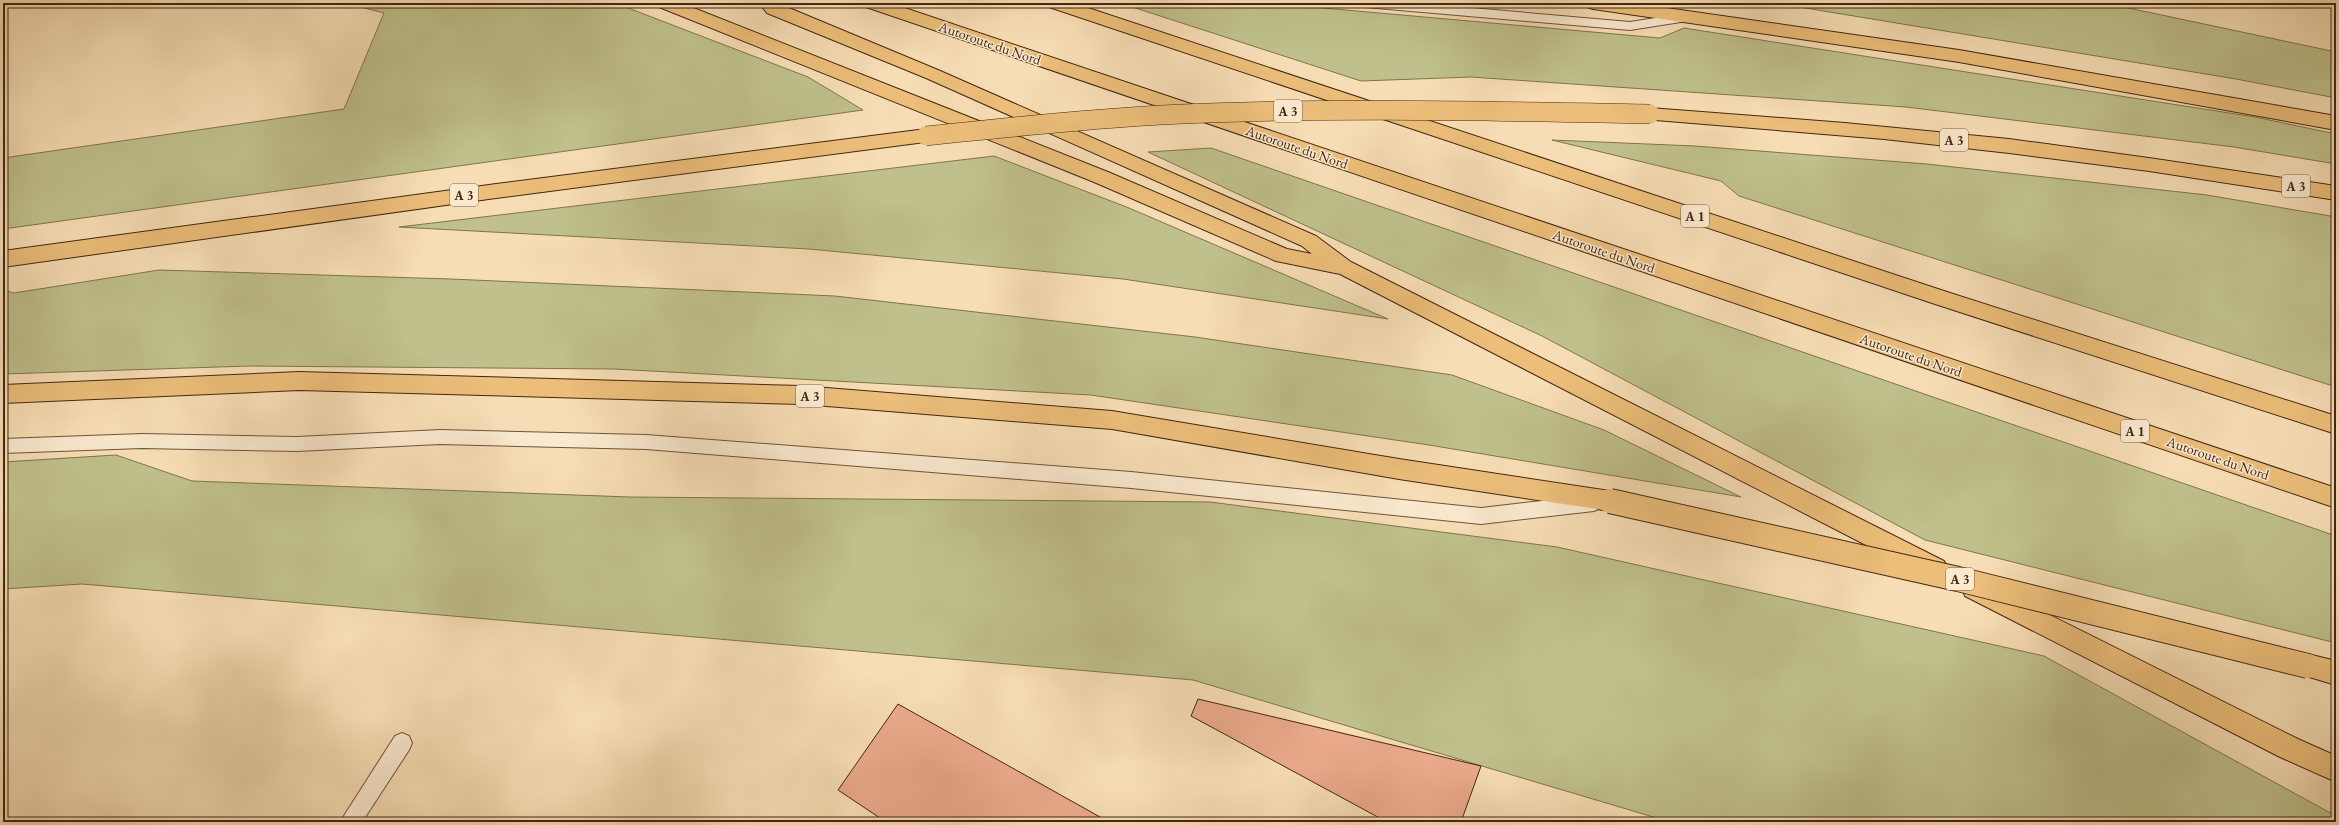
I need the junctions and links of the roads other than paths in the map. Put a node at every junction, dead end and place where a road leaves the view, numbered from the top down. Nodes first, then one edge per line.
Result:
1 (665, 3) edge
2 (768, 3) edge
3 (872, 3) edge
4 (1055, 3) edge
5 (1365, 3) edge
6 (1593, 3) edge
7 (1687, 17) junction
8 (2336, 123) edge
9 (2336, 193) edge
10 (3, 259) edge
11 (1344, 268) junction
12 (3, 394) edge
13 (2336, 425) edge
14 (3, 446) edge
15 (2336, 498) edge
16 (1610, 501) junction
17 (2336, 673) edge
18 (402, 743) dead end
19 (2336, 769) edge
20 (350, 822) edge

1 - 11 highway
2 - 11 highway
3 - 15 highway, Autoroute du Nord / A 1
4 - 13 highway, A 1
5 - 7 lane
6 - 7 highway
7 - 8 highway
9 - 10 highway, A 3, bridge
11 - 19 highway
12 - 16 highway, A 3
14 - 16 lane
16 - 17 highway, A 3, bridge
18 - 20 lane

